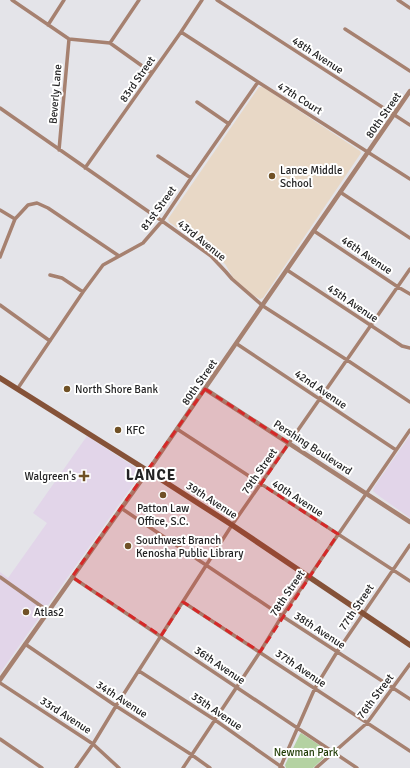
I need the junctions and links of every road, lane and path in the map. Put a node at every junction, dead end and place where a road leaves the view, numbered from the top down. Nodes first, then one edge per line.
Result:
1 (12, 0) edge
2 (64, 0) edge
3 (139, 0) edge
4 (202, 0) edge
5 (217, 0) edge
6 (398, 0) edge
7 (410, 8) edge
8 (48, 25) junction
9 (345, 29) dead end
10 (181, 32) junction
11 (69, 39) junction
12 (110, 43) junction
13 (410, 71) edge
14 (152, 73) junction
15 (258, 82) junction
16 (410, 91) edge
17 (197, 102) dead end
18 (0, 108) edge
19 (394, 115) junction
20 (229, 124) junction
21 (410, 125) edge
22 (59, 150) junction
23 (368, 152) junction
24 (158, 156) dead end
25 (85, 168) junction
26 (190, 178) junction
27 (410, 179) edge
28 (340, 192) junction
29 (0, 210) edge
30 (14, 219) junction
31 (162, 221) junction
32 (314, 231) junction
33 (410, 238) edge
34 (119, 256) junction
35 (0, 257) edge
36 (410, 269) edge
37 (287, 270) junction
38 (50, 275) dead end
39 (398, 287) junction
40 (83, 292) junction
41 (410, 294) edge
42 (0, 305) edge
43 (263, 306) junction
44 (370, 325) junction
45 (50, 341) junction
46 (236, 344) junction
47 (410, 348) edge
48 (347, 360) junction
49 (0, 378) edge
50 (18, 388) junction
51 (205, 389) junction
52 (320, 399) junction
53 (410, 402) edge
54 (177, 429) junction
55 (410, 430) edge
56 (289, 443) junction
57 (396, 450) junction
58 (148, 471) junction
59 (261, 484) junction
60 (366, 493) junction
61 (121, 508) junction
62 (410, 522) edge
63 (232, 525) junction
64 (338, 534) junction
65 (410, 545) edge
66 (206, 565) junction
67 (393, 569) junction
68 (0, 577) edge
69 (72, 577) junction
70 (309, 577) junction
71 (410, 581) edge
72 (183, 602) junction
73 (48, 611) junction
74 (363, 614) junction
75 (282, 616) junction
76 (161, 636) junction
77 (25, 644) junction
78 (410, 645) edge
79 (260, 652) junction
80 (337, 652) junction
81 (410, 664) edge
82 (139, 672) junction
83 (0, 680) edge
84 (0, 683) edge
85 (237, 687) junction
86 (393, 687) junction
87 (315, 688) junction
88 (410, 698) edge
89 (116, 706) junction
90 (215, 720) junction
91 (367, 723) junction
92 (298, 728) junction
93 (0, 739) edge
94 (93, 744) junction
95 (410, 750) edge
96 (334, 752) junction
97 (192, 755) junction
98 (281, 767) edge
99 (42, 768) edge
100 (76, 768) edge
101 (119, 768) edge
102 (184, 768) edge
103 (210, 768) edge
104 (316, 768) edge
105 (357, 768) edge

1 - 8 street
2 - 8 street
3 - 12 street
4 - 10 street, 83rd Street
5 - 19 street, 48th Avenue
6 - 7 street
8 - 11 street
9 - 13 street
10 - 14 street, 83rd Street
10 - 15 street, 47th Court
11 - 12 street
11 - 22 street, Beverly Lane
12 - 14 street
14 - 25 street, 83rd Street
15 - 20 street, 81st Street
15 - 23 street, 47th Court
16 - 19 street, 80th Street
17 - 20 street
18 - 22 street, 43rd Avenue
19 - 21 street, 48th Avenue
19 - 23 street, 80th Street
20 - 26 street, 81st Street
22 - 25 street, 43rd Avenue
23 - 27 street, 47th Court
23 - 28 street, 80th Street
24 - 26 street
25 - 31 street, 43rd Avenue
26 - 31 street, 81st Street
28 - 32 street, 80th Street
28 - 33 street
29 - 30 street
30 - 34 street
30 - 35 street
31 - 34 street, 81st Street
31 - 43 street, 43rd Avenue
32 - 37 street, 80th Street
32 - 39 street, 46th Avenue
34 - 40 street, 81st Street
36 - 39 street, 79th Street
37 - 43 street, 80th Street
37 - 44 street, 45th Avenue
38 - 40 street
39 - 41 street, 46th Avenue
39 - 44 street, 79th Street
40 - 45 street, 81st Street
42 - 45 street
43 - 46 street, 80th Street
43 - 48 street, 43rd Avenue
44 - 47 street, 45th Avenue
44 - 48 street, 79th Street
45 - 50 street, 81st Street
46 - 51 street, 80th Street
46 - 52 street, 42nd Avenue
48 - 52 street, 79th Street
48 - 53 street, 43rd Avenue
49 - 50 main road, 39th Avenue
50 - 58 main road, 39th Avenue
51 - 54 street, 80th Street
51 - 56 street, Pershing Boulevard
52 - 56 street, 79th Street
52 - 57 street, 42nd Avenue
54 - 58 street, 80th Street
54 - 59 street, 40th Avenue
55 - 57 street, 78th Street
56 - 59 street, 79th Street
56 - 60 street, Pershing Boulevard
57 - 60 street, 78th Street
58 - 61 street, 80th Street
58 - 63 main road, 39th Avenue
59 - 63 street, 79th Street
59 - 64 street, 40th Avenue
60 - 62 street, Pershing Boulevard
60 - 64 street, 78th Street
61 - 66 street, 38th Avenue
61 - 69 street, 80th Street
63 - 66 street, 79th Street
63 - 70 main road, 39th Avenue
64 - 67 street, 40th Avenue
64 - 70 street, 78th Street
65 - 67 street, 77th Street
66 - 72 street, 79th Street
66 - 75 street, 38th Avenue
67 - 71 street, 40th Avenue
67 - 74 street, 77th Street
68 - 73 street
69 - 73 street, 80th Street
69 - 76 street, 36th Avenue
70 - 74 main road, 39th Avenue
70 - 75 street, 78th Street
72 - 76 street, 79th Street
72 - 79 street, 37th Avenue
73 - 77 street, 80th Street
74 - 78 main road, 39th Avenue
74 - 80 street, 77th Street
75 - 79 street, 78th Street
75 - 80 street, 38th Avenue
76 - 82 street, 79th Street
76 - 85 street, 36th Avenue
77 - 83 street, 80th Street
77 - 89 street, 34th Avenue
79 - 85 street, 78th Street
79 - 87 street, 37th Avenue
80 - 86 street, 38th Avenue
80 - 87 street, 77th Street
81 - 86 street, 76th Street
82 - 89 street, 79th Street
82 - 90 street, 35th Avenue
84 - 94 street, 33rd Avenue
85 - 90 street, 78th Street
85 - 92 street, 36th Avenue
86 - 88 street, 38th Avenue
86 - 91 street, 76th Street
87 - 91 street, 37th Avenue
87 - 92 street, 77th Street
89 - 94 street, 79th Street
89 - 97 street, 34th Avenue
90 - 97 street, 78th Street
90 - 98 street, 35th Avenue
91 - 95 street, 37th Avenue
91 - 96 street, 76th Street
92 - 96 street, 36th Avenue
92 - 98 street, 77th Street
93 - 99 street
94 - 100 street, 79th Street
94 - 101 street, 33rd Avenue
96 - 104 street, 76th Street
96 - 105 street, 36th Avenue
97 - 102 street, 78th Street
97 - 103 street, 34th Avenue

